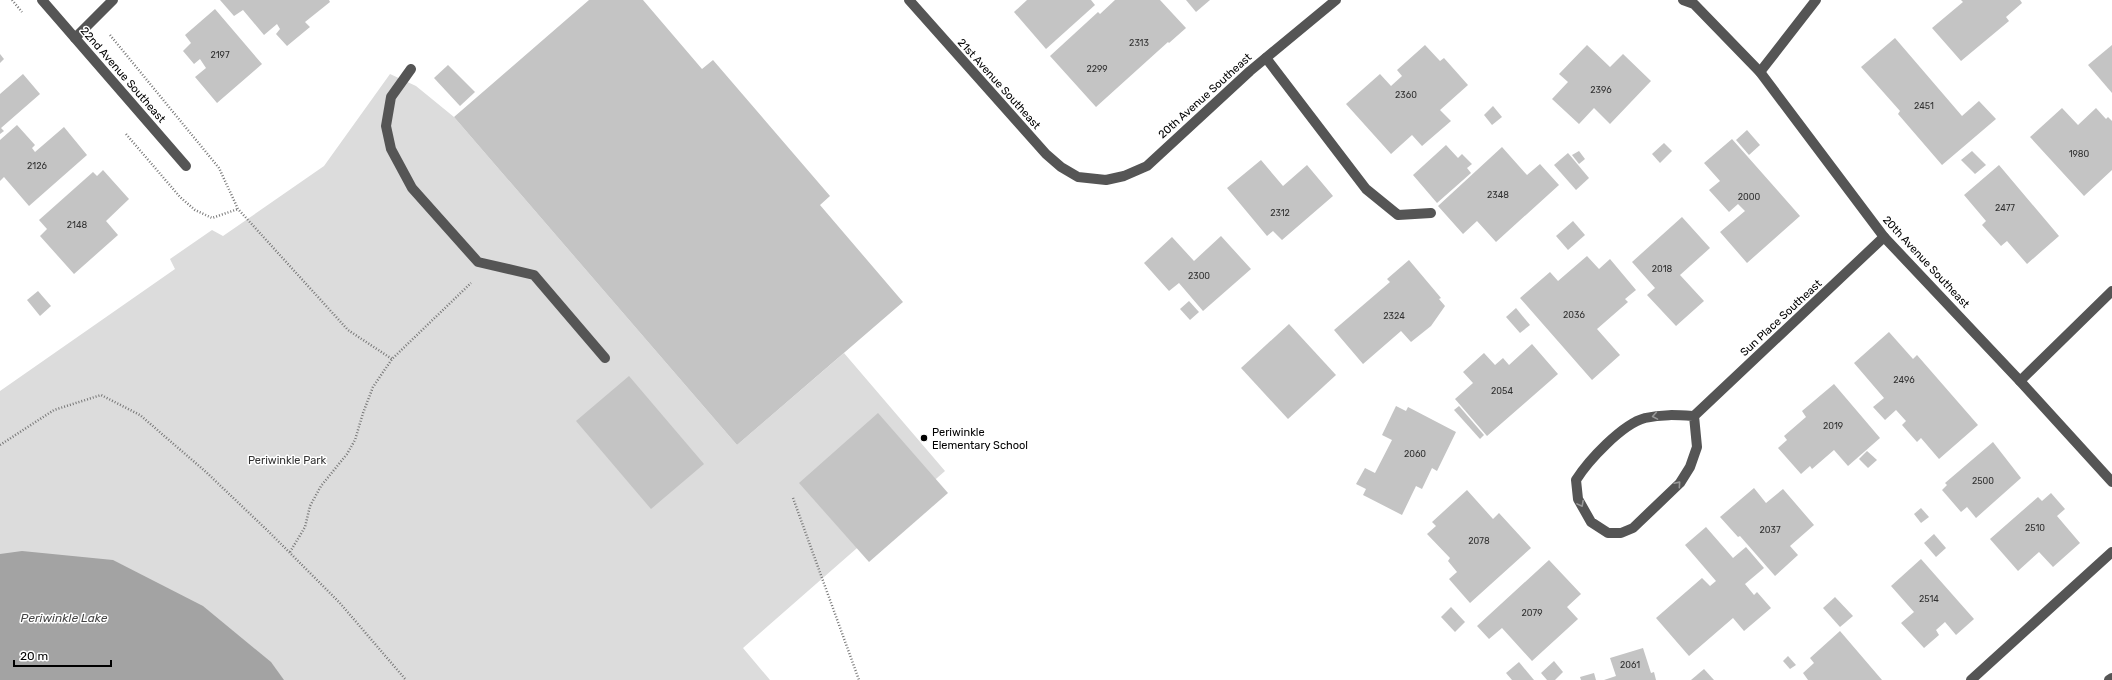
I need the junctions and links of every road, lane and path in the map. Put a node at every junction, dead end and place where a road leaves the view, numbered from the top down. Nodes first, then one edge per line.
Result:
1 (42, 0) edge
2 (113, 0) edge
3 (909, 0) edge
4 (1336, 0) edge
5 (1683, 0) edge
6 (1816, 0) edge
7 (95, 17) junction
8 (75, 38) junction
9 (1266, 58) junction
10 (411, 69) dead end
11 (1760, 72) junction
12 (186, 166) dead end
13 (1078, 177) joint
14 (1431, 213) dead end
15 (1884, 237) junction
16 (490, 265) junction
17 (2112, 292) edge
18 (605, 358) dead end
19 (392, 359) junction
20 (2020, 381) junction
21 (1694, 416) junction
22 (0, 445) edge
23 (2112, 482) edge
24 (793, 498) dead end
25 (290, 552) junction
26 (2112, 552) edge
27 (2112, 678) edge
28 (406, 680) edge
29 (859, 680) edge
30 (1971, 680) edge
31 (2109, 680) edge

1 - 8 street, 22nd Avenue Southeast
2 - 7 street
3 - 13 street, 21st Avenue Southeast
4 - 9 street, 20th Avenue Southeast
5 - 11 street, 20th Avenue Southeast
6 - 11 street
7 - 8 street
7 - 19 path
8 - 12 street, 22nd Avenue Southeast
9 - 13 street, 20th Avenue Southeast
9 - 14 street
10 - 16 street
11 - 15 street, 20th Avenue Southeast
15 - 20 street, 20th Avenue Southeast
15 - 21 street, Sun Place Southeast
16 - 18 street
16 - 19 path
17 - 20 street
19 - 25 path
20 - 23 street, 20th Avenue Southeast
21 -> 21 street
22 - 25 path
24 - 29 path
25 - 28 path
26 - 30 street
27 - 31 street

